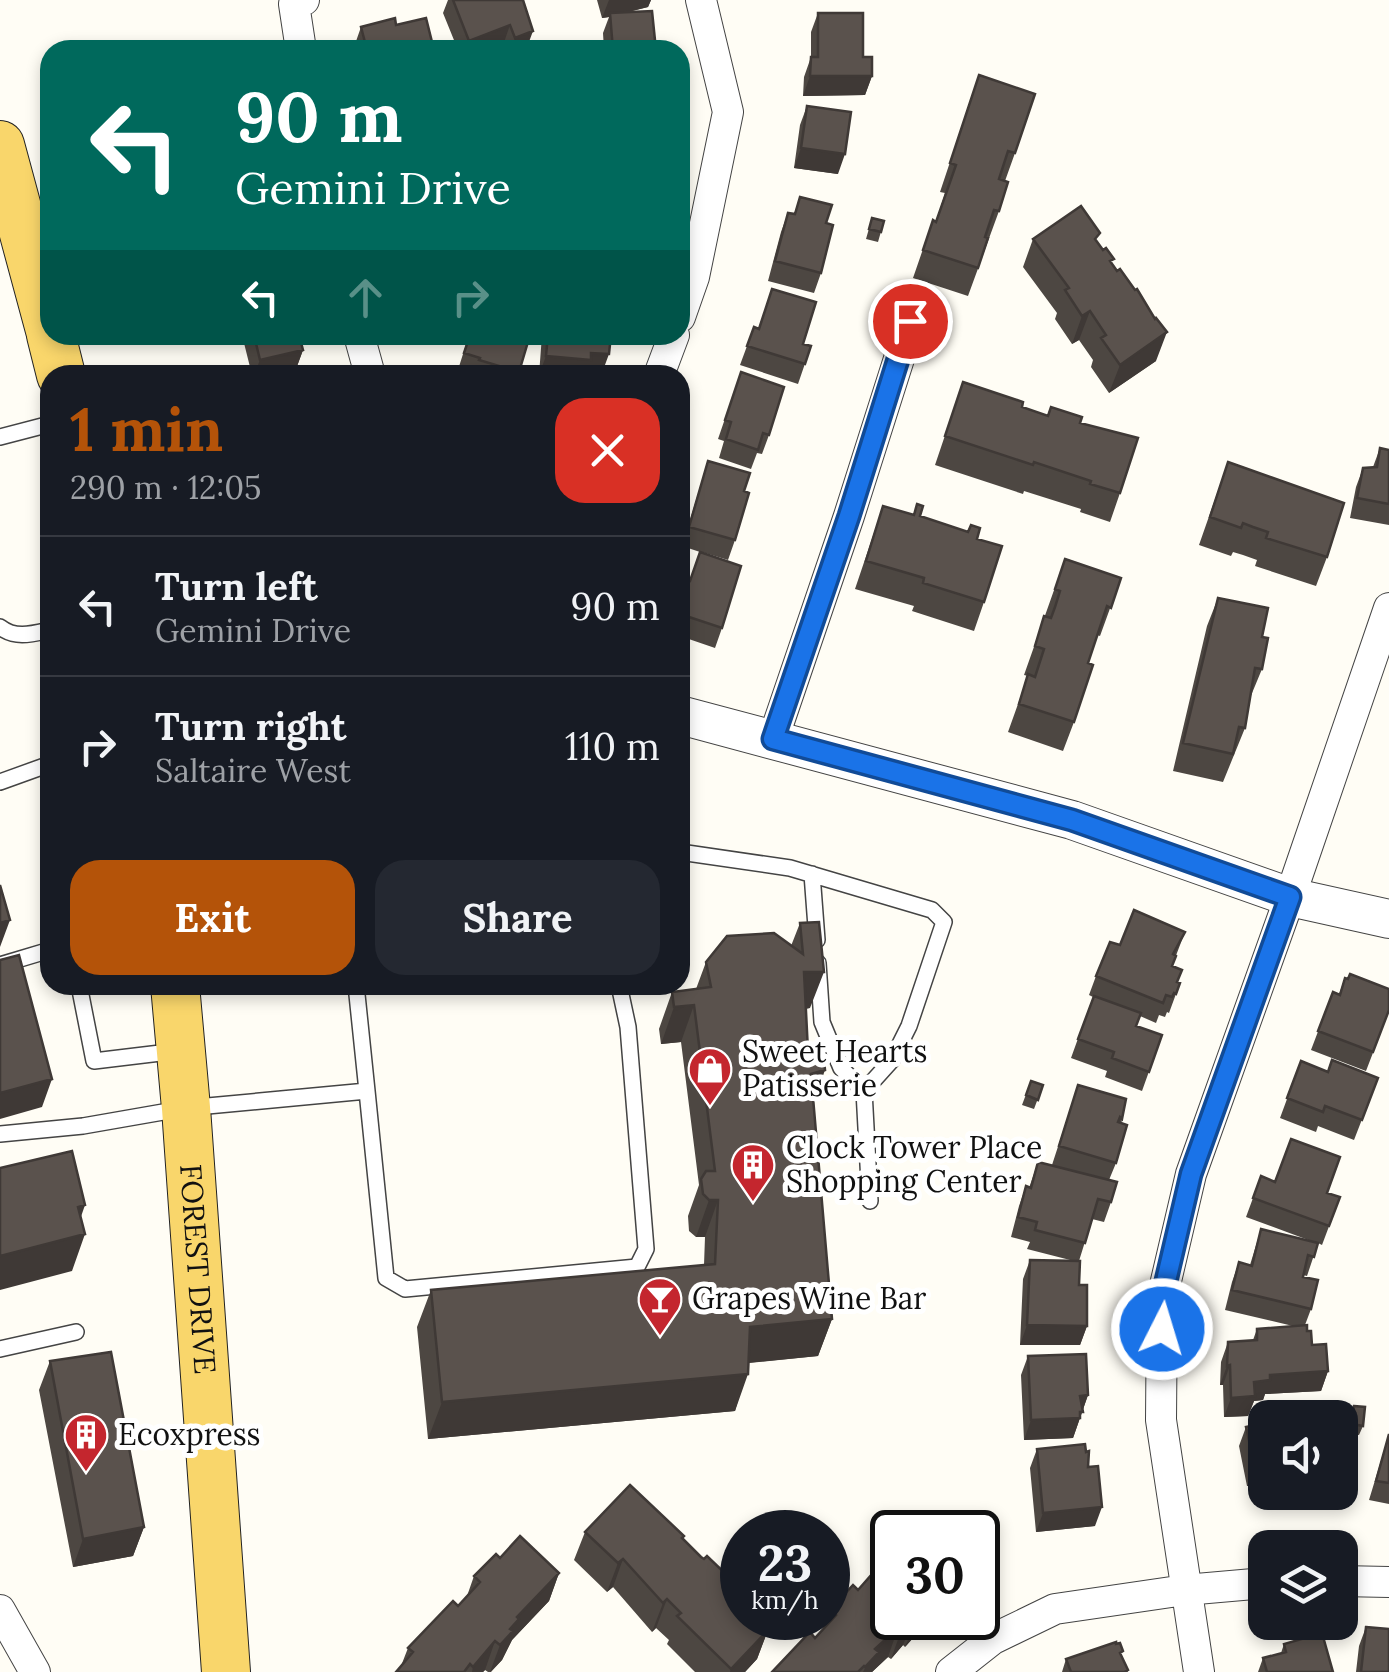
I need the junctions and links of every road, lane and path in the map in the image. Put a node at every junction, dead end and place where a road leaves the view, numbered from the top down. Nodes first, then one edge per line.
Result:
1 (701, 0) edge
2 (299, 2) edge
3 (301, 40) edge
4 (0, 145) edge
5 (10, 212) edge
6 (690, 288) edge
7 (40, 301) edge
8 (910, 321) dead end
9 (40, 427) edge
10 (0, 437) edge
11 (1389, 608) edge
12 (0, 627) edge
13 (40, 632) edge
14 (23, 635) junction
15 (0, 640) edge
16 (690, 717) edge
17 (773, 739) junction
18 (40, 768) edge
19 (0, 782) edge
20 (690, 853) edge
21 (812, 874) junction
22 (1290, 897) junction
23 (1389, 919) edge
24 (40, 953) edge
25 (0, 965) edge
26 (81, 995) edge
27 (176, 995) edge
28 (357, 995) edge
29 (620, 995) edge
30 (181, 1050) junction
31 (367, 1091) junction
32 (864, 1091) junction
33 (186, 1108) junction
34 (0, 1134) edge
35 (870, 1201) dead end
36 (76, 1332) dead end
37 (0, 1349) edge
38 (1358, 1581) edge
39 (1389, 1582) edge
40 (1248, 1585) edge
41 (1186, 1590) junction
42 (0, 1610) edge
43 (36, 1672) edge
44 (226, 1672) edge
45 (950, 1672) edge
46 (1199, 1672) edge

1 - 6 street
2 - 3 street
4 - 5 main road
5 - 7 main road
8 - 17 street
9 - 10 lane
11 - 22 street
12 - 14 lane
13 - 14 lane
14 - 15 lane
16 - 17 street
17 - 22 street
18 - 19 lane
20 - 21 lane
21 - 32 lane
21 - 32 lane
22 - 23 street
22 - 41 street
24 - 25 lane
26 - 30 lane
27 - 30 main road, FOREST DRIVE
28 - 31 lane
29 - 31 lane
30 - 33 main road, FOREST DRIVE
31 - 33 lane
32 - 35 lane
33 - 34 lane
33 - 44 main road, FOREST DRIVE
36 - 37 lane
38 - 39 street
40 - 41 street
41 - 45 street
41 - 46 street
42 - 43 street

